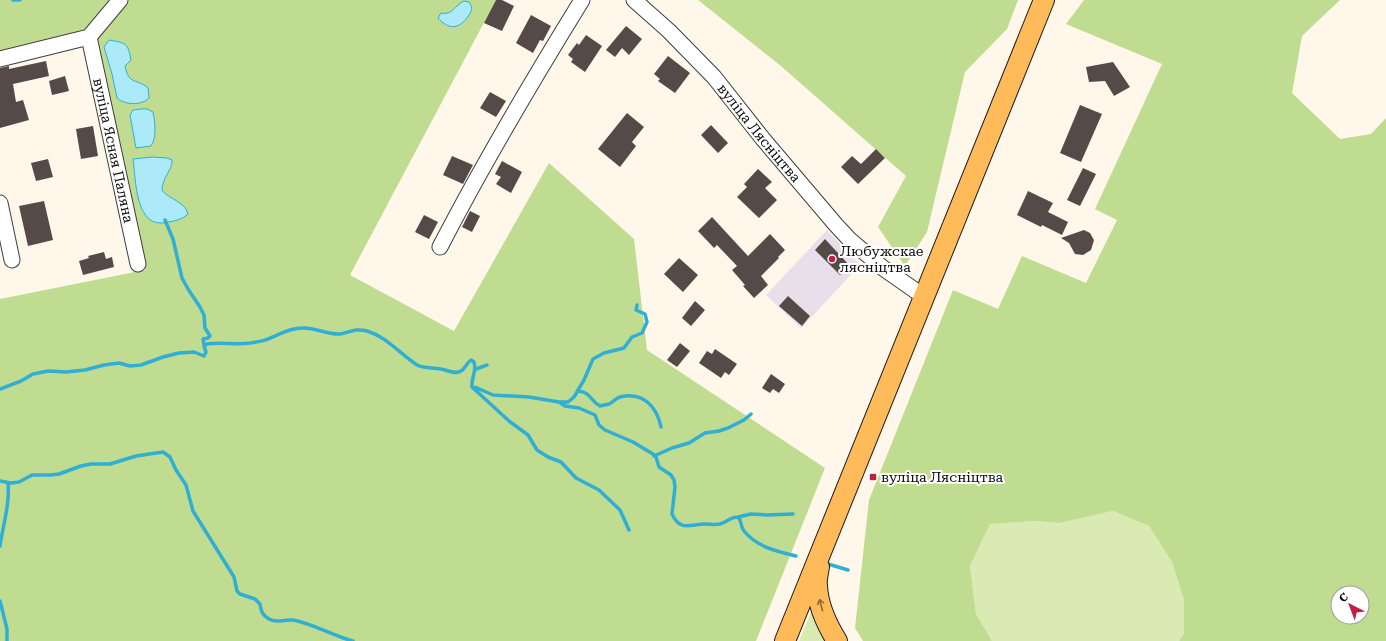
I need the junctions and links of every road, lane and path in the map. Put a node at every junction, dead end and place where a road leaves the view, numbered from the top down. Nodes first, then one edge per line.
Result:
1 (120, 0) edge
2 (582, 0) edge
3 (634, 0) edge
4 (1044, 0) edge
5 (89, 37) junction
6 (0, 59) edge
7 (0, 203) edge
8 (440, 247) dead end
9 (12, 260) dead end
10 (138, 264) dead end
11 (923, 296) junction
12 (821, 551) junction
13 (784, 641) edge
14 (837, 641) edge

1 - 5 street
2 - 8 street
3 - 11 street, вуліца Лясніцтва
4 - 11 main road
5 - 6 street
5 - 10 street, вуліца Ясная Паляна
7 - 9 street
11 - 12 main road
12 - 13 main road
14 -> 12 main road

